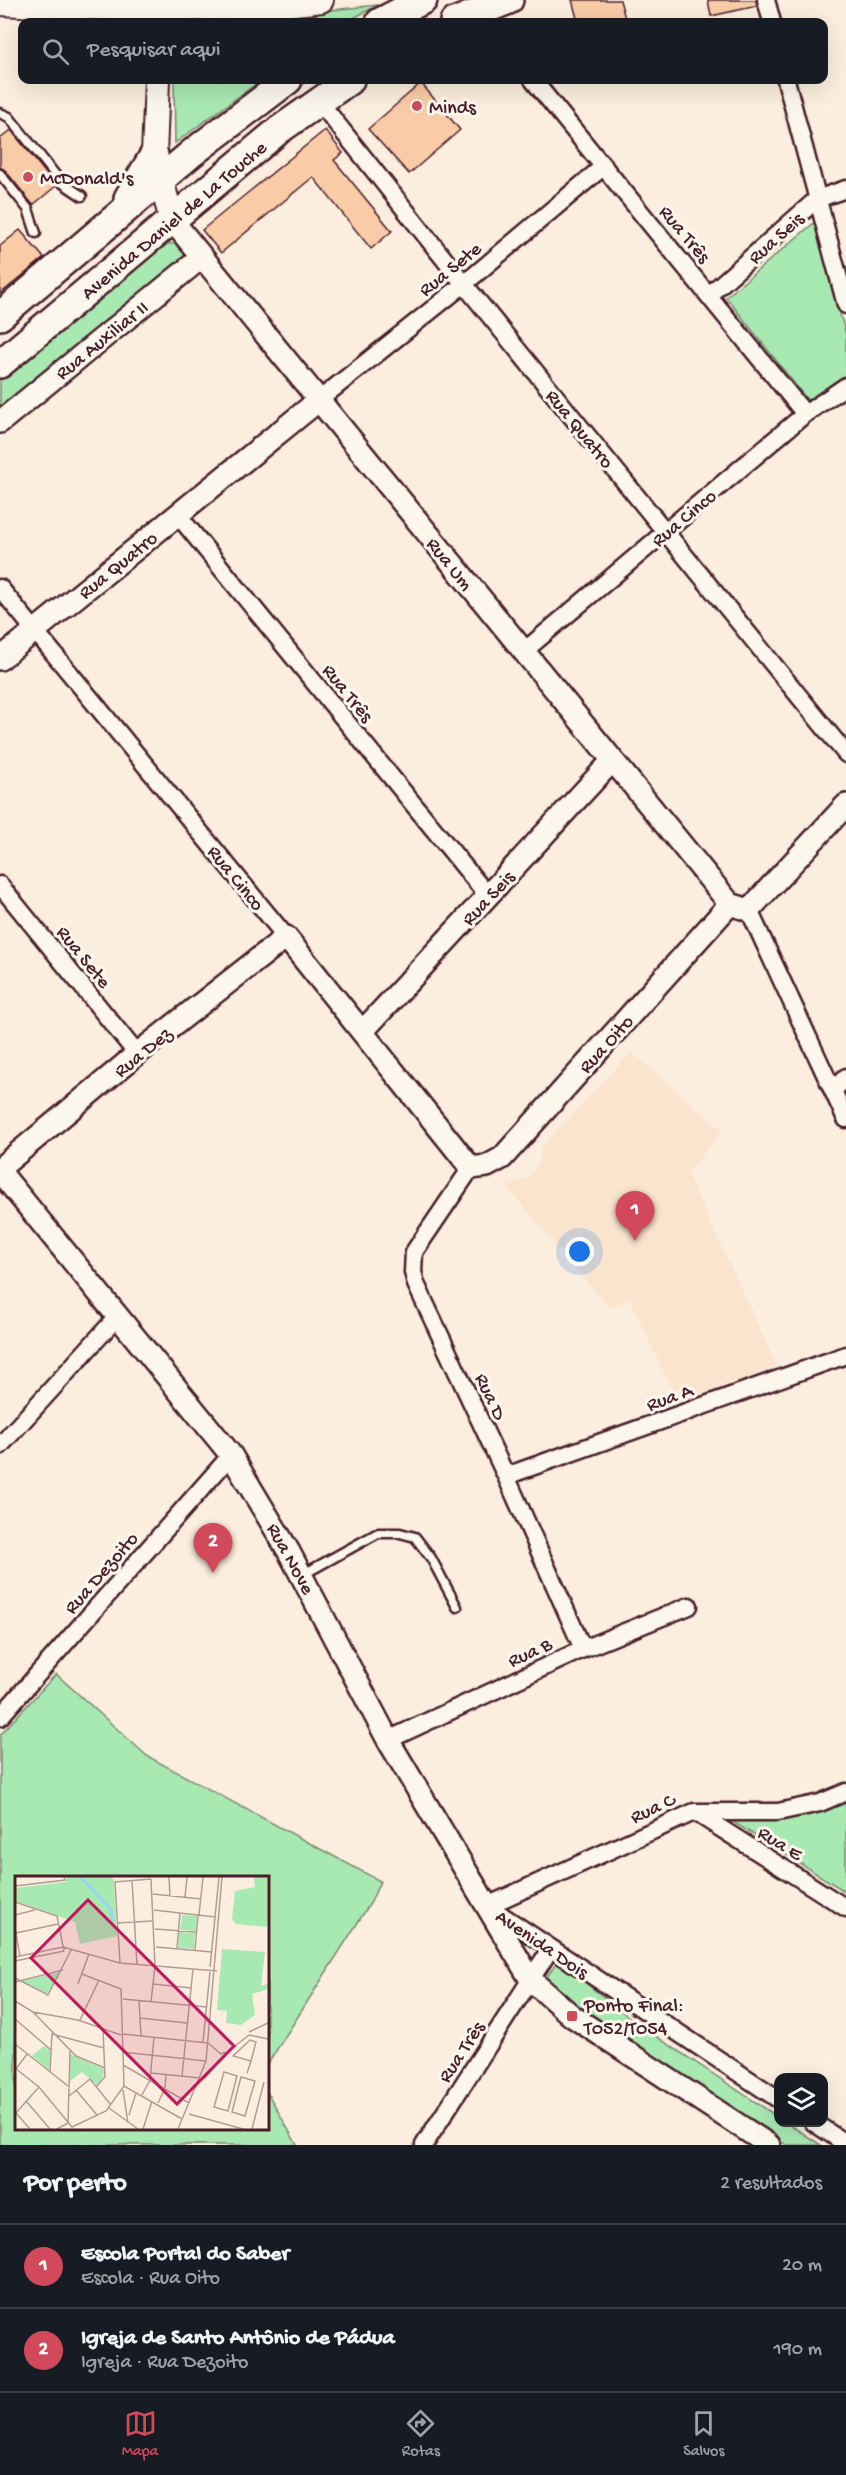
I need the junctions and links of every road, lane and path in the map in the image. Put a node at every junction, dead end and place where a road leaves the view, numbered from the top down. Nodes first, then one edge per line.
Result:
1 (321, 0) edge
2 (423, 0) edge
3 (509, 0) edge
4 (766, 0) edge
5 (0, 3) edge
6 (0, 18) edge
7 (388, 18) edge
8 (475, 18) edge
9 (771, 18) edge
10 (18, 19) edge
11 (157, 84) edge
12 (282, 84) edge
13 (344, 84) edge
14 (536, 84) edge
15 (787, 84) edge
16 (318, 100) junction
17 (0, 113) edge
18 (604, 166) junction
19 (158, 167) junction
20 (0, 174) edge
21 (846, 189) edge
22 (82, 196) dead end
23 (201, 196) junction
24 (817, 199) junction
25 (172, 220) junction
26 (36, 233) dead end
27 (202, 257) junction
28 (464, 284) junction
29 (710, 294) junction
30 (846, 305) edge
31 (0, 316) edge
32 (0, 364) edge
33 (846, 386) edge
34 (319, 400) junction
35 (806, 414) junction
36 (0, 422) edge
37 (178, 515) junction
38 (665, 531) junction
39 (0, 588) edge
40 (34, 631) junction
41 (523, 652) junction
42 (0, 659) edge
43 (846, 754) edge
44 (612, 761) junction
45 (846, 805) edge
46 (0, 885) edge
47 (488, 896) junction
48 (739, 907) junction
49 (286, 937) junction
50 (362, 1032) junction
51 (137, 1054) junction
52 (846, 1077) edge
53 (832, 1091) junction
54 (846, 1119) edge
55 (471, 1168) junction
56 (0, 1170) edge
57 (118, 1316) junction
58 (846, 1355) edge
59 (0, 1446) edge
60 (231, 1455) junction
61 (506, 1476) junction
62 (302, 1575) junction
63 (689, 1606) dead end
64 (457, 1607) dead end
65 (583, 1649) junction
66 (0, 1717) edge
67 (388, 1740) junction
68 (846, 1792) edge
69 (694, 1812) junction
70 (487, 1906) junction
71 (846, 1908) edge
72 (551, 1948) junction
73 (531, 1980) junction
74 (774, 2096) edge
75 (820, 2127) edge
76 (846, 2144) edge
77 (424, 2145) edge
78 (769, 2145) edge

1 - 5 main road
2 - 7 main road
3 - 8 main road
4 - 9 street
6 - 10 main road
11 - 19 main road
12 - 19 main road, Avenida Daniel de La Touche
13 - 16 main road, Avenida Daniel de La Touche
14 - 18 street, Rua Três
15 - 24 street
16 - 23 main road, Avenida Daniel de La Touche
16 - 28 street, Rua Quatro
17 - 22 lane
18 - 28 street, Rua Sete
18 - 29 street, Rua Três
19 - 23 main road
19 - 25 main road
19 - 31 main road, Avenida Daniel de La Touche
20 - 26 lane
21 - 24 street, Rua Seis
23 - 25 main road, Avenida Daniel de La Touche
24 - 29 street, Rua Seis
24 - 30 street
25 - 27 street, Rua Um
25 - 32 main road, Avenida Daniel de La Touche
27 - 34 street, Rua Um
27 - 36 street, Rua Auxiliar II
28 - 34 street, Rua Sete
28 - 38 street, Rua Quatro
29 - 35 street, Rua Três
33 - 35 street, Rua Cinco
34 - 37 street, Rua Quatro
34 - 41 street, Rua Um
35 - 38 street, Rua Cinco
37 - 40 street, Rua Quatro
37 - 47 street, Rua Três
38 - 41 street, Rua Cinco
38 - 43 street, Rua Quatro
39 - 40 street, Rua Cinco
40 - 42 street, Rua Quatro
40 - 49 street, Rua Cinco
41 - 44 street, Rua Um
44 - 47 street, Rua Seis
44 - 48 street, Rua Um
45 - 48 street, Rua Oito
46 - 51 street, Rua Sete
47 - 50 street, Rua Seis
48 - 53 street
48 - 55 street, Rua Oito
49 - 50 street, Rua Cinco
49 - 51 street, Rua Dez
50 - 55 street, Rua Cinco
51 - 56 street, Rua Dez
52 - 53 street
53 - 54 street
55 - 61 street, Rua D
56 - 57 street, Rua Nove
57 - 59 street
57 - 60 street, Rua Nove
58 - 61 street, Rua A
60 - 62 street, Rua Nove
60 - 66 street, Rua Dezoito
61 - 65 street, Rua D
62 - 64 lane
62 - 67 street, Rua Nove
63 - 65 street, Rua B
65 - 67 street, Rua B
67 - 70 street, Rua Nove
68 - 69 street, Rua C
69 - 70 street, Rua C
69 - 71 street, Rua E
70 - 72 street, Avenida Dois
70 - 73 street, Rua Nove
72 - 73 street, Rua Três
72 - 74 street, Avenida Dois
73 - 77 street, Rua Três
73 - 78 street, Avenida Dois
75 - 76 street

